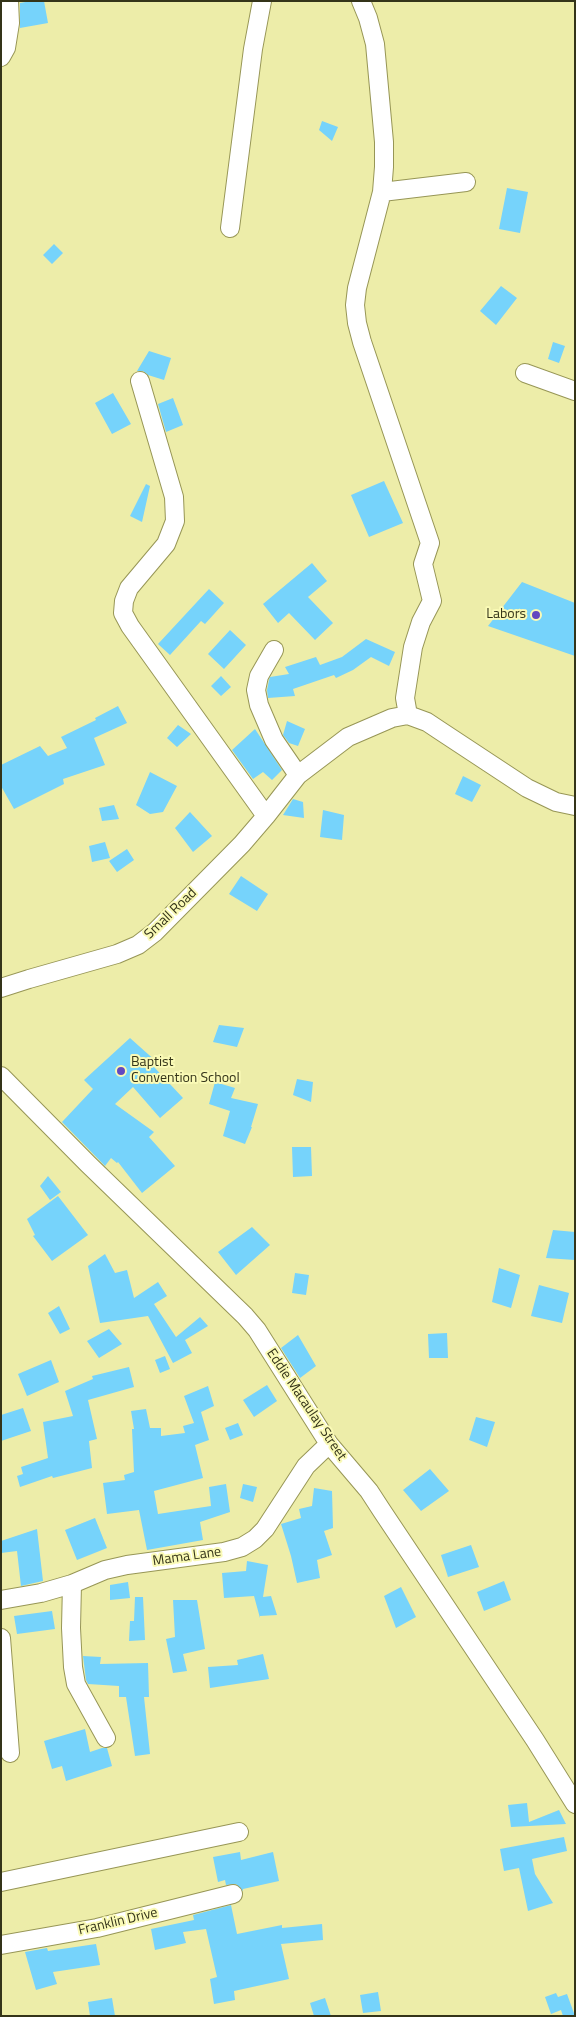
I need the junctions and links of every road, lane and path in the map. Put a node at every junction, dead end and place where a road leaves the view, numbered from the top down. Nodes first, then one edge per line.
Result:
1 (9, 1) edge
2 (262, 1) edge
3 (361, 1) edge
4 (1, 57) edge
5 (466, 182) dead end
6 (382, 192) junction
7 (230, 228) dead end
8 (525, 373) dead end
9 (140, 381) dead end
10 (575, 391) edge
11 (274, 650) dead end
12 (408, 715) junction
13 (298, 775) junction
14 (575, 806) edge
15 (266, 816) junction
16 (1, 988) edge
17 (1, 1076) edge
18 (329, 1444) junction
19 (72, 1584) junction
20 (1, 1600) edge
21 (1, 1638) edge
22 (106, 1738) dead end
23 (10, 1753) dead end
24 (575, 1804) edge
25 (239, 1832) dead end
26 (1, 1882) edge
27 (233, 1894) dead end
28 (1, 1945) edge

1 - 4 street
2 - 7 street
3 - 6 street
5 - 6 street
6 - 12 street
8 - 10 street
9 - 15 street
11 - 13 street
12 - 13 street, Small Road
12 - 14 street
13 - 15 street, Small Road
15 - 16 street, Small Road
17 - 18 street, Eddie Macaulay Street
18 - 19 street, Mama Lane
18 - 24 street, Eddie Macaulay Street
19 - 20 street, Mama Lane
19 - 22 street
21 - 23 street
25 - 26 street
27 - 28 street, Franklin Drive

